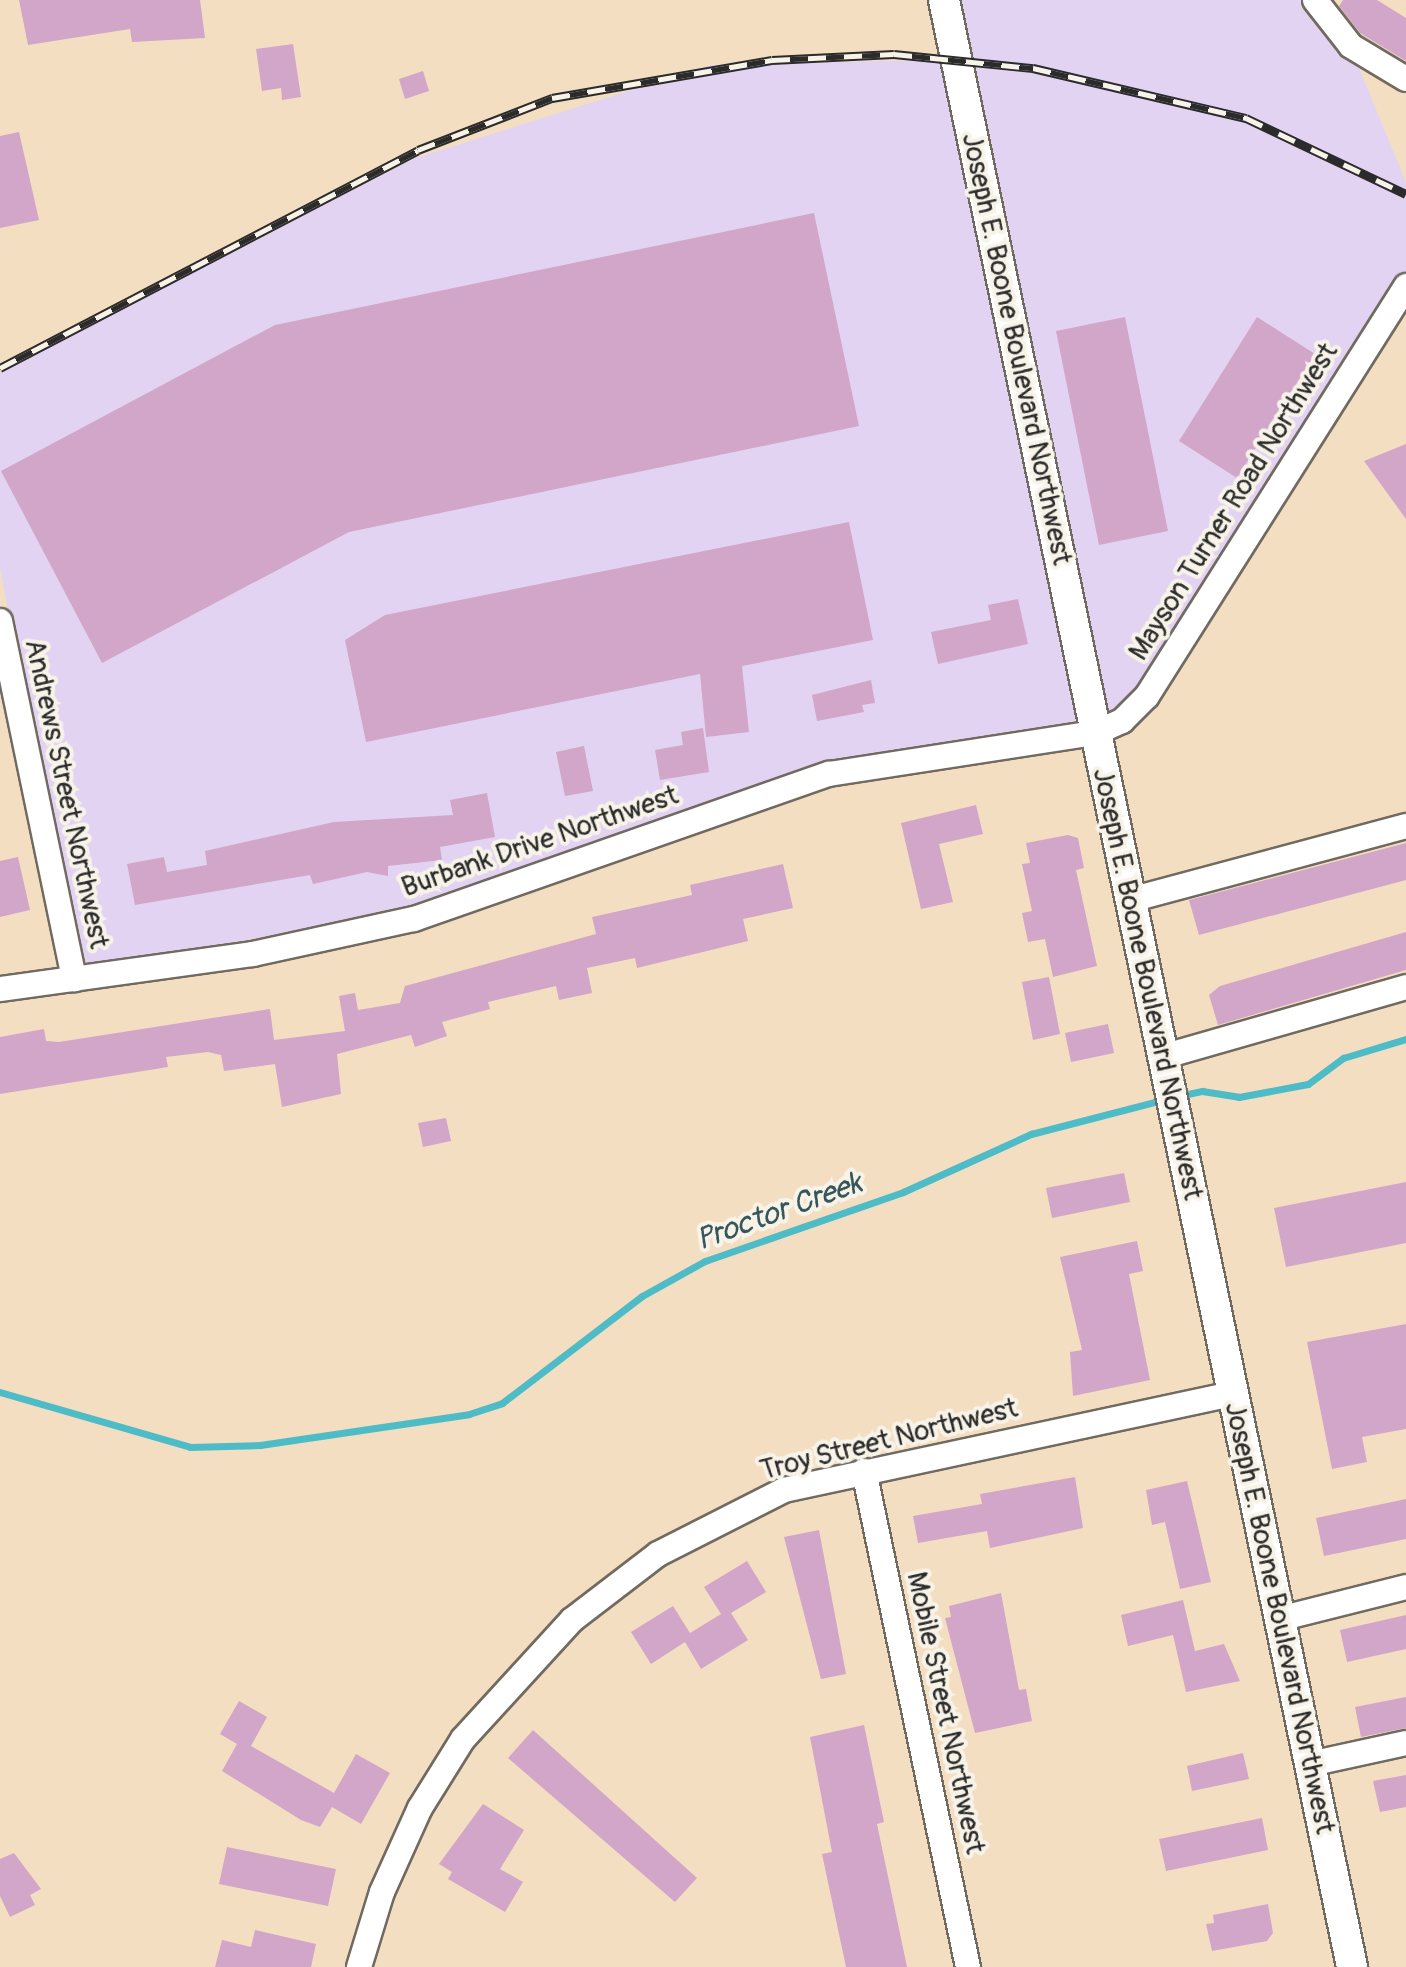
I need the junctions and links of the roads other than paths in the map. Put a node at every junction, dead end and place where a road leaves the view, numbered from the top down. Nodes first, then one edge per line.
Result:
1 (944, 0) edge
2 (1315, 0) edge
3 (1406, 79) edge
4 (1406, 286) edge
5 (0, 621) edge
6 (1095, 733) junction
7 (1406, 826) edge
8 (1130, 900) junction
9 (74, 979) junction
10 (1406, 987) edge
11 (0, 989) edge
12 (1164, 1068) junction
13 (1232, 1394) junction
14 (864, 1471) junction
15 (1406, 1587) edge
16 (1279, 1619) junction
17 (1406, 1743) edge
18 (1310, 1764) junction
19 (359, 1967) edge
20 (968, 1967) edge
21 (1352, 1967) edge

1 - 6 main road, Joseph E. Boone Boulevard Northwest
2 - 3 street
4 - 6 street, Mayson Turner Road Northwest
5 - 9 street, Andrews Street Northwest
6 - 8 main road, Joseph E. Boone Boulevard Northwest
6 - 9 street, Burbank Drive Northwest
7 - 8 street
8 - 12 main road, Joseph E. Boone Boulevard Northwest
9 - 11 street, Burbank Drive Northwest
10 - 12 street
12 - 13 main road, Joseph E. Boone Boulevard Northwest
13 - 14 street, Troy Street Northwest
13 - 16 main road, Joseph E. Boone Boulevard Northwest
14 - 19 street, Troy Street Northwest
14 - 20 street, Mobile Street Northwest
15 - 16 street
16 - 18 main road, Joseph E. Boone Boulevard Northwest
17 - 18 street
18 - 21 main road, Joseph E. Boone Boulevard Northwest

